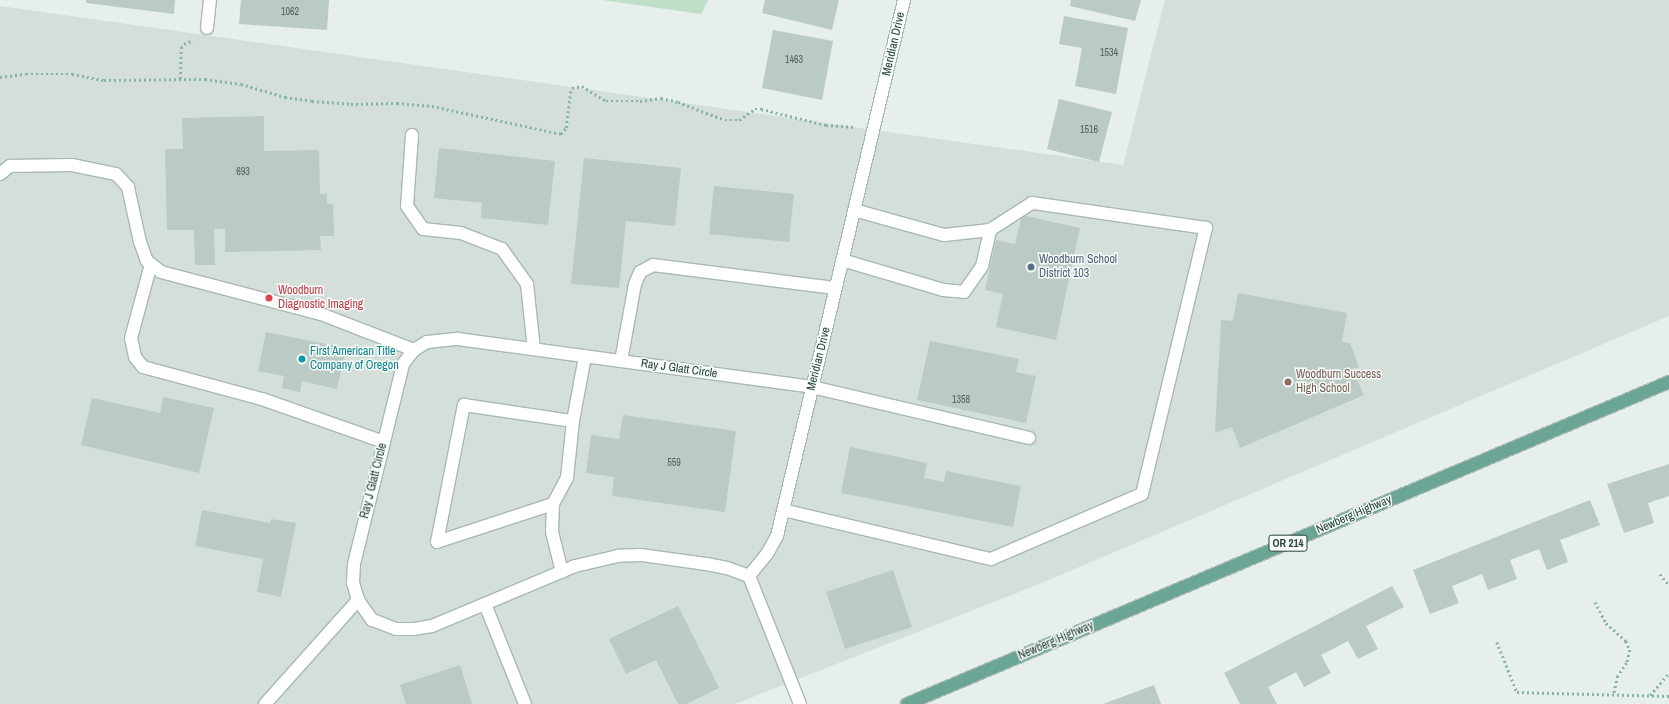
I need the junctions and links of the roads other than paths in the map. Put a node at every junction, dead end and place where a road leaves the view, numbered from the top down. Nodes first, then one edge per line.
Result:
1 (210, 0) edge
2 (904, 0) edge
3 (207, 28) dead end
4 (412, 135) dead end
5 (0, 174) edge
6 (854, 210) junction
7 (990, 230) junction
8 (842, 260) junction
9 (151, 264) junction
10 (836, 288) junction
11 (534, 349) junction
12 (414, 350) junction
13 (585, 356) junction
14 (621, 361) junction
15 (1669, 382) edge
16 (812, 387) junction
17 (573, 421) junction
18 (1028, 438) dead end
19 (384, 442) junction
20 (553, 504) junction
21 (783, 510) junction
22 (562, 572) junction
23 (749, 576) junction
24 (358, 600) junction
25 (485, 604) junction
26 (265, 704) edge
27 (525, 704) edge
28 (800, 704) edge
29 (907, 704) edge

1 - 3 street
2 - 6 street, Meridian Drive
4 - 11 street
5 - 9 street
6 - 7 street
6 - 8 street, Meridian Drive
7 - 8 street
7 - 21 street
8 - 10 street, Meridian Drive
9 - 12 street
9 - 19 street
10 - 14 street
10 - 16 street, Meridian Drive
11 - 12 street, Ray J Glatt Circle
11 - 13 street, Ray J Glatt Circle
12 - 19 street, Ray J Glatt Circle
13 - 14 street, Ray J Glatt Circle
13 - 17 street
14 - 16 street, Ray J Glatt Circle
15 - 29 main road, Newberg Highway / OR 214
16 - 18 street, Ray J Glatt Circle
16 - 21 street, Meridian Drive
17 - 20 street
17 - 20 street
19 - 24 street, Ray J Glatt Circle
20 - 22 street
21 - 23 street, Meridian Drive
22 - 23 street, Ray J Glatt Circle
22 - 25 street, Ray J Glatt Circle
23 - 28 street
24 - 25 street, Ray J Glatt Circle
24 - 26 street
25 - 27 street

